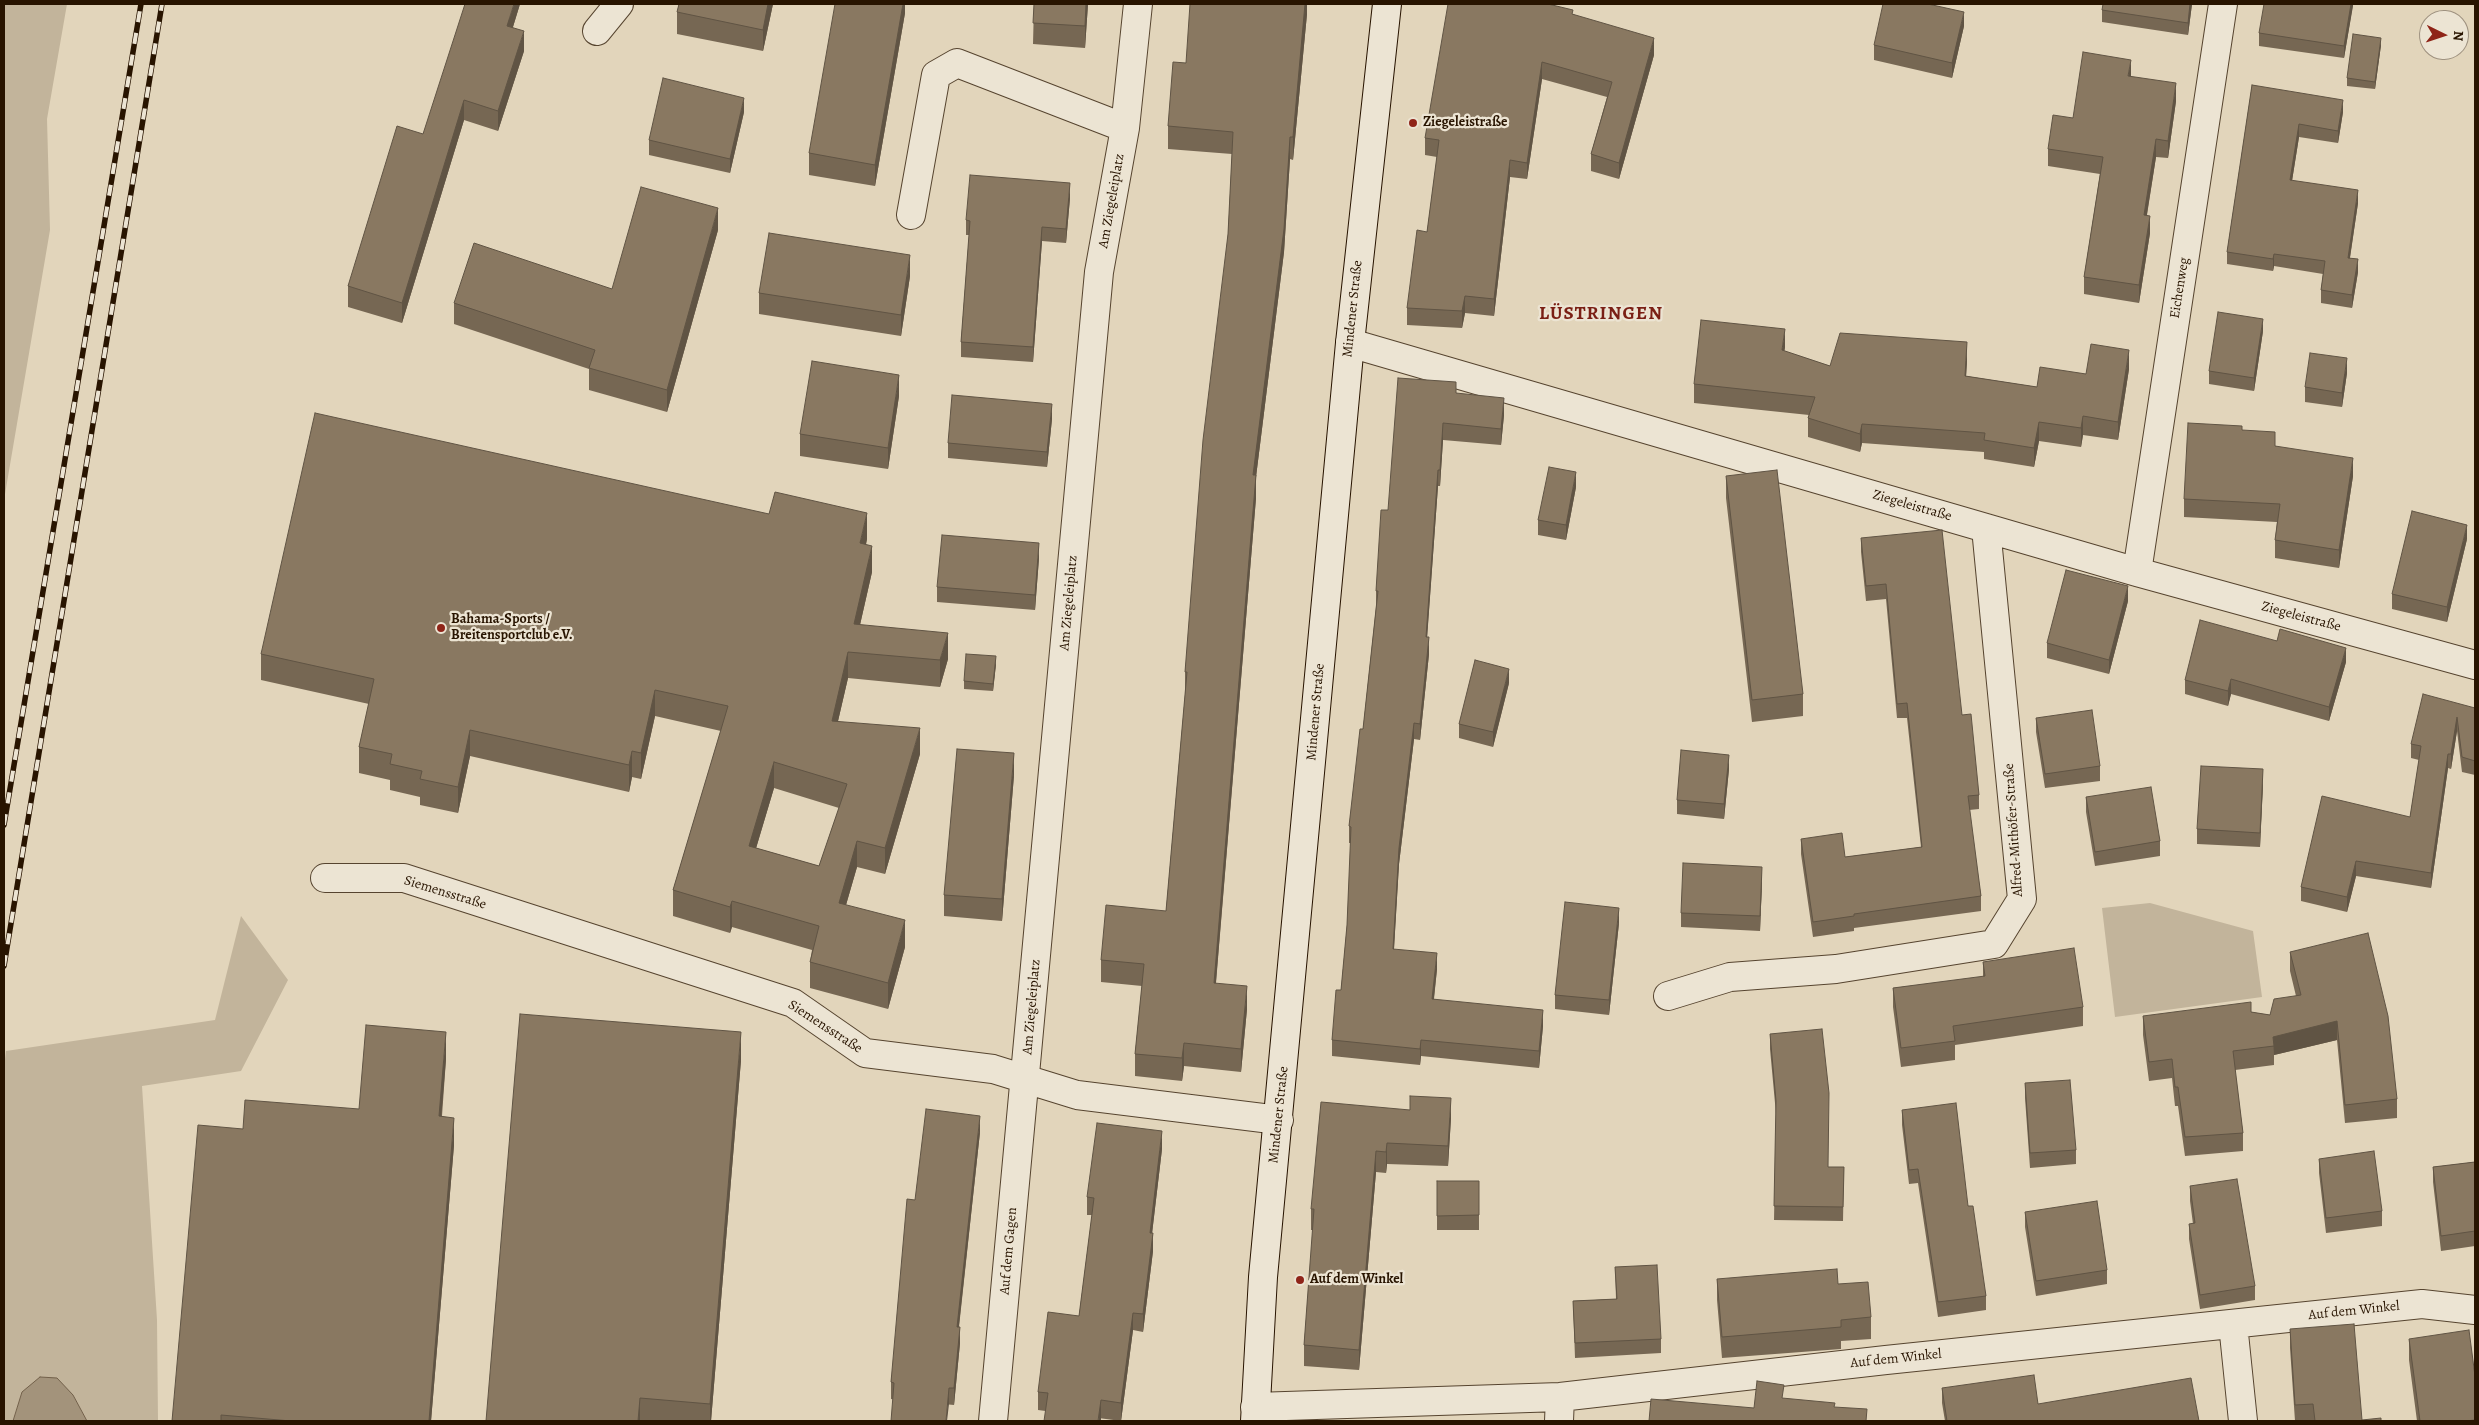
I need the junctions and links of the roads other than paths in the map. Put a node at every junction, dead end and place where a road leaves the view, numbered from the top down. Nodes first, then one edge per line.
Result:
1 (619, 4) edge
2 (1138, 4) edge
3 (1387, 4) edge
4 (2223, 4) edge
5 (597, 31) dead end
6 (1125, 128) junction
7 (911, 214) dead end
8 (1350, 343) junction
9 (1986, 528) junction
10 (2138, 572) junction
11 (2475, 665) edge
12 (324, 878) dead end
13 (1668, 996) dead end
14 (1025, 1080) junction
15 (1279, 1120) junction
16 (2475, 1310) edge
17 (2233, 1324) junction
18 (1560, 1409) edge
19 (1255, 1414) edge
20 (993, 1421) edge
21 (2243, 1421) edge

1 - 5 street
2 - 6 street, Am Ziegeleiplatz
3 - 8 street, Mindener Straße
4 - 10 street, Eichenweg
6 - 7 street
6 - 14 street, Am Ziegeleiplatz
8 - 9 street, Ziegeleistraße
8 - 15 street, Mindener Straße
9 - 10 street, Ziegeleistraße
9 - 13 street, Alfred-Mithöfer-Straße
10 - 11 street, Ziegeleistraße
12 - 14 street, Siemensstraße
14 - 15 street, Siemensstraße
14 - 20 street, Auf dem Gagen
15 - 19 street, Mindener Straße
16 - 17 street, Auf dem Winkel
17 - 18 street, Auf dem Winkel
17 - 21 street
18 - 19 street, Auf dem Winkel

